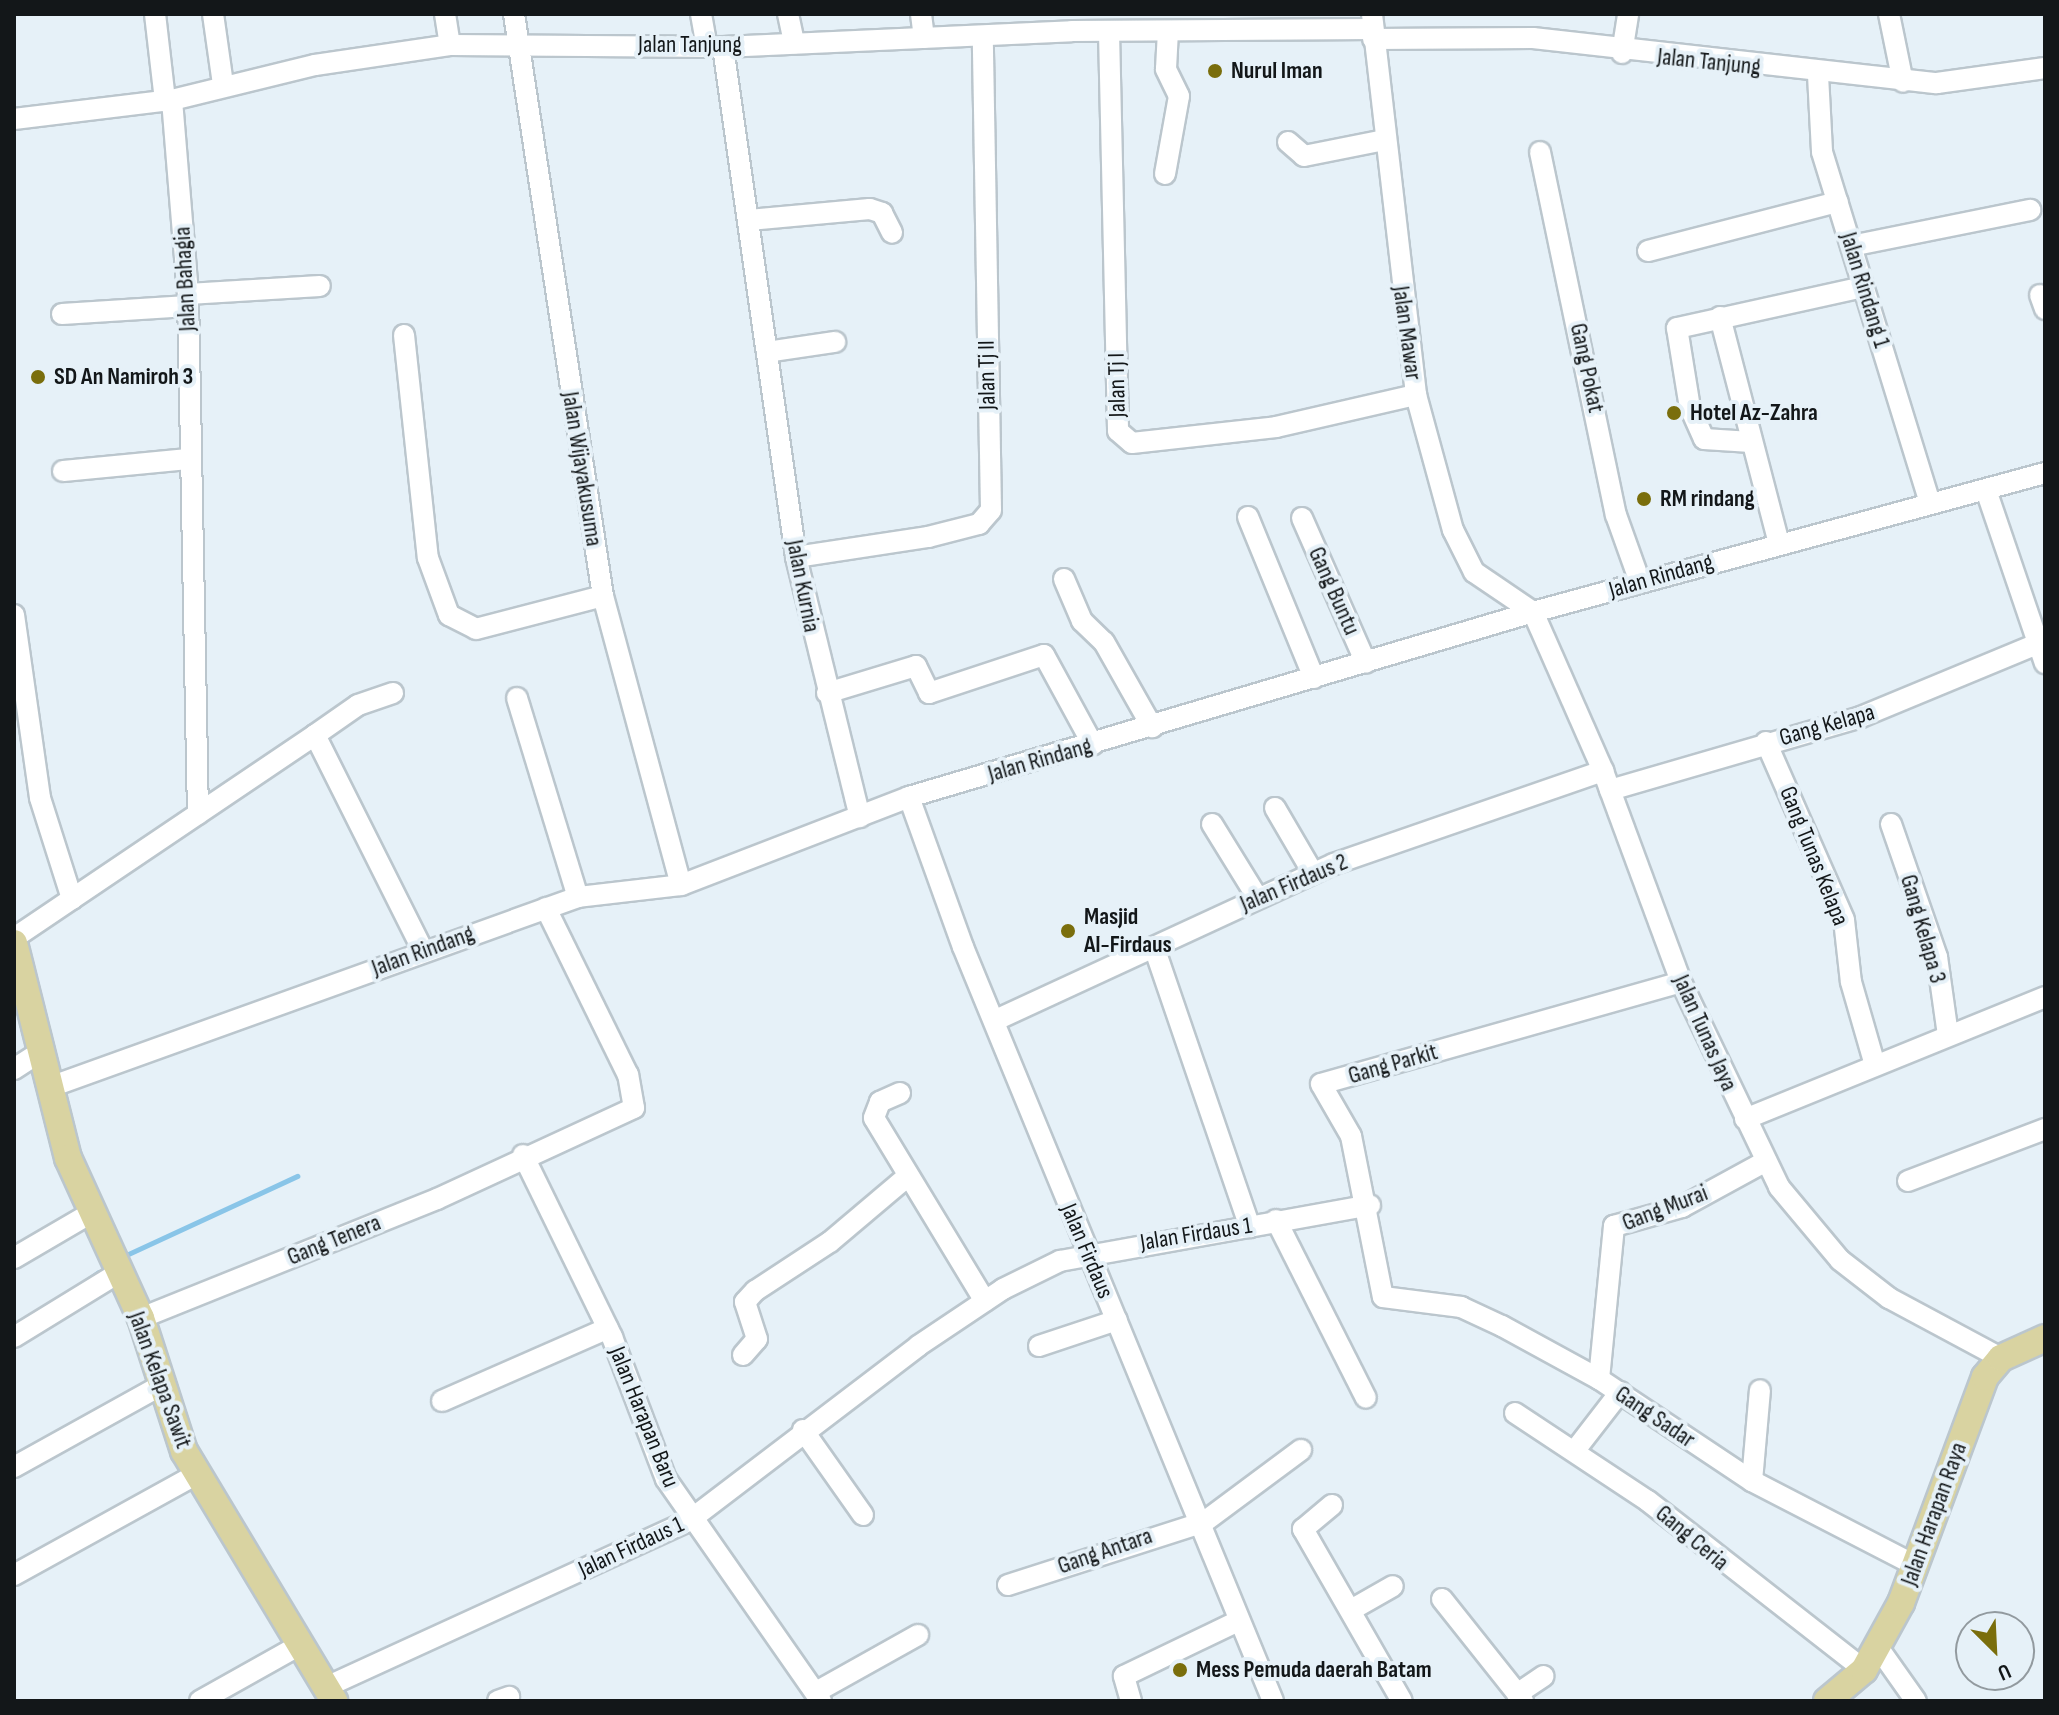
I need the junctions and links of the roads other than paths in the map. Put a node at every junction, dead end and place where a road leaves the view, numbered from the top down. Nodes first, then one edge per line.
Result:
1 (155, 14) edge
2 (213, 14) edge
3 (445, 14) edge
4 (514, 14) edge
5 (701, 14) edge
6 (788, 14) edge
7 (921, 14) edge
8 (1628, 14) edge
9 (1889, 14) edge
10 (1070, 22) edge
11 (1373, 27) edge
12 (1168, 31) junction
13 (1109, 32) junction
14 (983, 36) junction
15 (924, 38) junction
16 (794, 43) junction
17 (450, 45) junction
18 (714, 45) junction
19 (520, 47) junction
20 (1622, 53) junction
21 (2045, 68) edge
22 (1818, 75) junction
23 (1903, 82) junction
24 (223, 84) junction
25 (168, 100) junction
26 (14, 119) edge
27 (1384, 140) junction
28 (1288, 142) dead end
29 (1540, 152) dead end
30 (1165, 174) dead end
31 (1838, 202) junction
32 (2030, 210) dead end
33 (749, 220) junction
34 (892, 233) dead end
35 (1851, 246) junction
36 (1648, 251) dead end
37 (320, 286) dead end
38 (1864, 287) junction
39 (188, 300) junction
40 (62, 314) dead end
41 (1720, 317) junction
42 (404, 335) dead end
43 (835, 342) dead end
44 (767, 352) junction
45 (1416, 395) junction
46 (1751, 442) junction
47 (188, 459) junction
48 (63, 471) dead end
49 (2045, 473) edge
50 (1986, 490) junction
51 (1930, 502) junction
52 (1248, 517) dead end
53 (1302, 518) dead end
54 (1779, 544) junction
55 (796, 557) junction
56 (1064, 579) dead end
57 (1640, 582) junction
58 (603, 596) junction
59 (1533, 612) junction
60 (14, 615) edge
61 (2041, 653) edge
62 (1366, 663) junction
63 (1314, 678) junction
64 (393, 693) dead end
65 (827, 693) junction
66 (517, 698) dead end
67 (1152, 727) junction
68 (315, 735) junction
69 (1766, 742) junction
70 (1093, 745) junction
71 (1607, 780) junction
72 (909, 797) junction
73 (1275, 808) dead end
74 (198, 814) junction
75 (860, 817) junction
76 (1212, 824) dead end
77 (1891, 824) dead end
78 (1313, 873) junction
79 (681, 885) junction
80 (578, 897) junction
81 (1257, 897) junction
82 (72, 899) junction
83 (546, 908) junction
84 (14, 940) edge
85 (1155, 950) junction
86 (423, 951) junction
87 (1681, 982) junction
88 (2045, 997) edge
89 (996, 1020) junction
90 (1948, 1035) junction
91 (42, 1051) junction
92 (1875, 1065) junction
93 (14, 1069) edge
94 (50, 1087) junction
95 (900, 1093) dead end
96 (1745, 1119) junction
97 (2045, 1129) edge
98 (523, 1155) junction
99 (1766, 1161) junction
100 (908, 1176) junction
101 (1908, 1181) dead end
102 (1370, 1205) junction
103 (91, 1213) junction
104 (1276, 1220) junction
105 (1250, 1227) junction
106 (1086, 1251) junction
107 (14, 1258) edge
108 (115, 1275) junction
109 (1383, 1297) joint
110 (985, 1301) junction
111 (141, 1318) junction
112 (1117, 1320) junction
113 (608, 1328) junction
114 (14, 1337) edge
115 (2045, 1339) edge
116 (1039, 1346) dead end
117 (743, 1355) dead end
118 (2001, 1358) junction
119 (1599, 1379) junction
120 (162, 1385) junction
121 (1760, 1390) dead end
122 (1620, 1392) junction
123 (1366, 1398) dead end
124 (442, 1401) dead end
125 (1515, 1413) dead end
126 (803, 1430) junction
127 (1576, 1449) junction
128 (1301, 1450) dead end
129 (14, 1467) edge
130 (197, 1474) junction
131 (1752, 1481) junction
132 (1332, 1505) dead end
133 (863, 1515) dead end
134 (690, 1520) junction
135 (1204, 1522) junction
136 (1917, 1566) junction
137 (14, 1575) edge
138 (1008, 1585) dead end
139 (1393, 1586) dead end
140 (1442, 1599) dead end
141 (1351, 1610) junction
142 (1236, 1622) junction
143 (918, 1635) dead end
144 (298, 1646) junction
145 (1877, 1646) junction
146 (1864, 1670) junction
147 (1544, 1676) dead end
148 (330, 1694) edge
149 (819, 1696) edge
150 (1520, 1697) edge
151 (200, 1701) edge
152 (1131, 1701) edge
153 (1273, 1701) edge
154 (1402, 1701) edge
155 (1827, 1701) edge
156 (1916, 1701) edge

1 - 25 street, Jalan Bahagia
2 - 24 street
3 - 17 street
4 - 19 street, Jalan Wijayakusuma
5 - 18 street, Jalan Kurnia
6 - 16 street
7 - 15 street
8 - 20 street
9 - 23 street
10 - 13 street, Jalan Tanjung
10 - 14 street, Jalan Tanjung
11 - 12 street, Jalan Tanjung
11 - 20 street, Jalan Tanjung
11 - 27 street, Jalan Mawar
12 - 13 street, Jalan Tanjung
12 - 30 street
13 - 45 street, Jalan Tj I
14 - 15 street, Jalan Tanjung
14 - 55 street, Jalan Tj II
15 - 16 street, Jalan Tanjung
16 - 18 street, Jalan Tanjung
17 - 19 street, Jalan Tanjung
17 - 24 street, Jalan Tanjung
18 - 19 street, Jalan Tanjung
18 - 33 street, Jalan Kurnia
19 - 58 street, Jalan Wijayakusuma
20 - 22 street, Jalan Tanjung
21 - 23 street, Jalan Tanjung
22 - 23 street, Jalan Tanjung
22 - 31 street, Jalan Rindang 1
24 - 25 street, Jalan Tanjung
25 - 26 street, Jalan Tanjung
25 - 39 street, Jalan Bahagia
27 - 28 street
27 - 45 street, Jalan Mawar
29 - 57 street, Gang Pokat
31 - 35 street, Jalan Rindang 1
31 - 36 street
32 - 35 street
33 - 34 street
33 - 44 street, Jalan Kurnia
35 - 38 street, Jalan Rindang 1
37 - 39 street
38 - 41 street
38 - 51 street, Jalan Rindang 1
39 - 40 street
39 - 47 street, Jalan Bahagia
41 - 46 street
41 - 46 street
42 - 58 street
43 - 44 street
44 - 55 street, Jalan Kurnia
45 - 59 street, Jalan Mawar
46 - 54 street
47 - 48 street
47 - 74 street, Jalan Bahagia
49 - 50 street, Jalan Rindang
50 - 51 street, Jalan Rindang
50 - 61 street
51 - 54 street, Jalan Rindang
52 - 63 street
53 - 62 street, Gang Buntu
54 - 57 street, Jalan Rindang
55 - 65 street, Jalan Kurnia
56 - 67 street
57 - 59 street, Jalan Rindang
58 - 79 street, Jalan Wijayakusuma
59 - 62 street, Jalan Rindang
59 - 71 street, Jalan Tunas Jaya
60 - 82 street
61 - 69 street, Gang Kelapa
62 - 63 street, Jalan Rindang
63 - 67 street, Jalan Rindang
64 - 68 street, Jalan Kelapa Sawit
65 - 70 street
65 - 75 street, Jalan Kurnia
66 - 80 street
67 - 70 street, Jalan Rindang
68 - 74 street, Jalan Kelapa Sawit
68 - 86 street
69 - 71 street, Gang Kelapa
69 - 92 street, Gang Tunas Kelapa
70 - 72 street, Jalan Rindang
71 - 78 street, Jalan Firdaus 2
71 - 87 street, Jalan Tunas Jaya
72 - 75 street, Jalan Rindang
72 - 89 street, Jalan Firdaus
73 - 78 street
74 - 82 street, Jalan Kelapa Sawit
75 - 79 street, Jalan Rindang
76 - 81 street
77 - 90 street, Gang Kelapa 3
78 - 81 street, Jalan Firdaus 2
79 - 80 street, Jalan Rindang
80 - 83 street, Jalan Rindang
81 - 85 street, Jalan Firdaus 2
82 - 84 street, Jalan Kelapa Sawit
83 - 86 street, Jalan Rindang
83 - 98 street, Gang Tenera
84 - 91 main road, Jalan Kelapa Sawit
85 - 89 street, Jalan Firdaus 2
85 - 105 street
86 - 94 street, Jalan Rindang
87 - 96 street, Jalan Tunas Jaya
87 - 102 street, Gang Parkit
88 - 90 street
89 - 106 street, Jalan Firdaus
90 - 92 street
91 - 93 street
91 - 94 main road, Jalan Kelapa Sawit
92 - 96 street
94 - 103 main road, Jalan Kelapa Sawit
95 - 100 street
96 - 99 street, Jalan Tunas Jaya
97 - 101 street
98 - 111 street, Gang Tenera
98 - 113 street, Jalan Harapan Baru
99 - 118 street, Jalan Tunas Jaya
99 - 119 street, Gang Murai
100 - 110 street
100 - 117 street
102 - 104 street, Jalan Firdaus 1
102 - 109 street, Gang Parkit
103 - 107 street
103 - 108 main road, Jalan Kelapa Sawit
104 - 105 street, Jalan Firdaus 1
104 - 123 street
105 - 106 street, Jalan Firdaus 1
106 - 110 street, Jalan Firdaus 1
106 - 112 street, Jalan Firdaus
108 - 111 main road, Jalan Kelapa Sawit
108 - 114 street
109 - 119 street, Gang Sadar
110 - 126 street, Jalan Firdaus 1
111 - 120 main road, Jalan Kelapa Sawit
112 - 116 street
112 - 135 street, Jalan Firdaus
113 - 124 street
113 - 134 street, Jalan Harapan Baru
115 - 118 main road
118 - 136 main road, Jalan Harapan Raya
119 - 122 street, Gang Sadar
120 - 129 street
120 - 130 main road, Jalan Kelapa Sawit
121 - 131 street
122 - 127 street
122 - 131 street, Gang Sadar
125 - 127 street, Gang Ceria
126 - 133 street
126 - 134 street, Jalan Firdaus 1
127 - 146 street, Gang Ceria
128 - 135 street, Gang Antara
130 - 137 street
130 - 144 main road, Jalan Kelapa Sawit
131 - 136 street, Gang Sadar
132 - 141 street
134 - 148 street, Jalan Firdaus 1
134 - 149 street, Jalan Harapan Baru
135 - 138 street, Gang Antara
135 - 142 street, Jalan Firdaus
136 - 145 main road, Jalan Harapan Raya
139 - 141 street
140 - 150 street
141 - 154 street
142 - 152 street
142 - 153 street, Jalan Firdaus
143 - 149 street
144 - 148 main road, Jalan Kelapa Sawit
144 - 151 street
145 - 146 main road, Jalan Harapan Raya
145 - 156 street
146 - 155 main road, Jalan Harapan Raya
147 - 150 street

